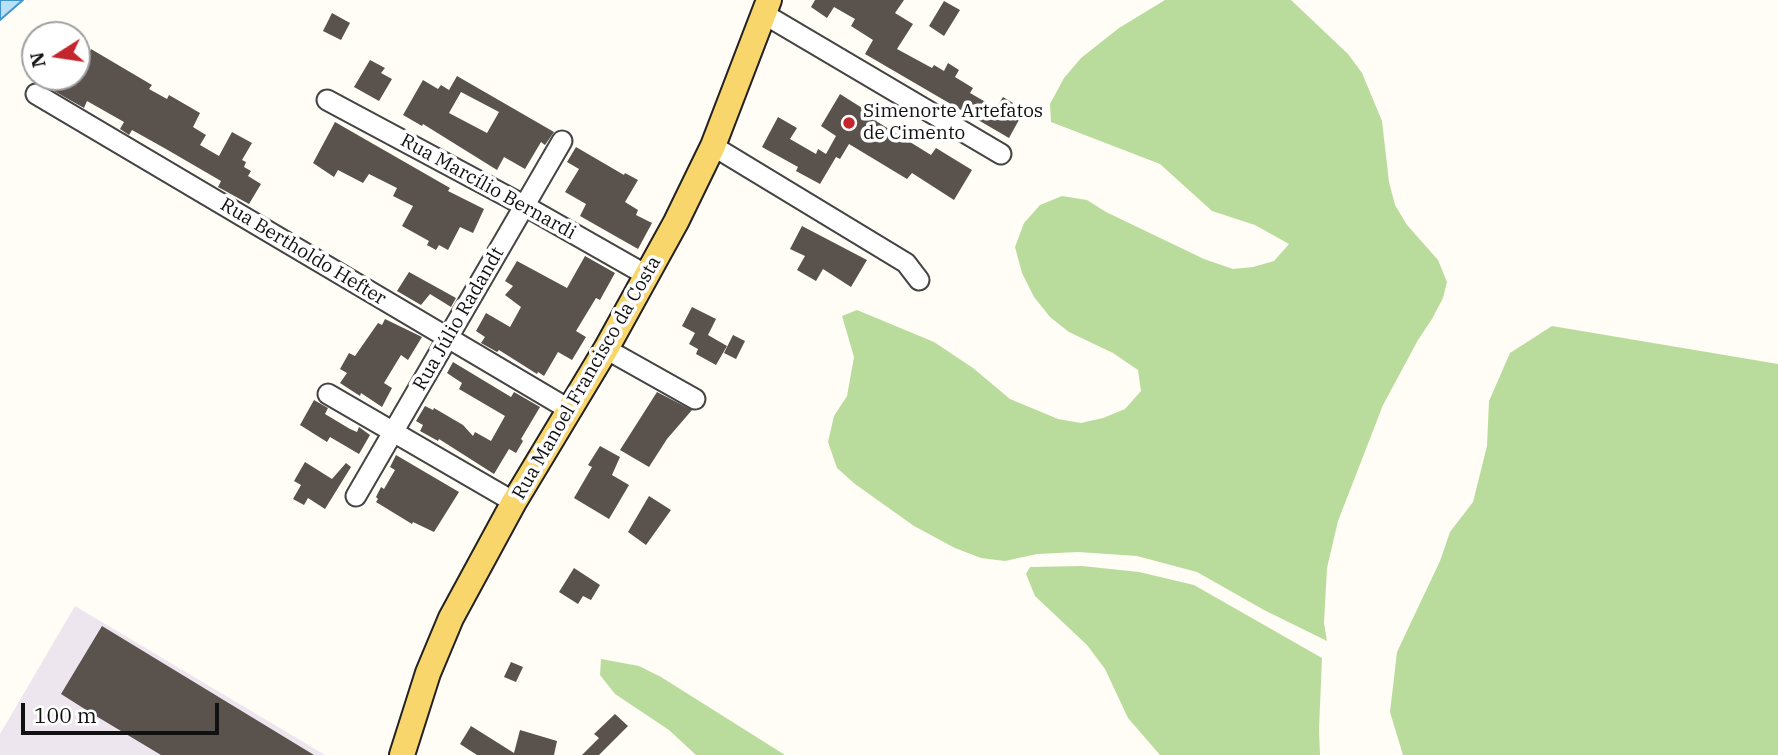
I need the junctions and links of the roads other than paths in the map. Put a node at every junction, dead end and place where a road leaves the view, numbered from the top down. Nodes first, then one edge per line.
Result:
1 (767, 7) edge
2 (36, 94) dead end
3 (327, 100) dead end
4 (562, 141) dead end
5 (713, 146) junction
6 (1001, 154) dead end
7 (525, 206) junction
8 (648, 276) junction
9 (919, 281) dead end
10 (448, 338) junction
11 (606, 349) junction
12 (328, 394) dead end
13 (695, 399) dead end
14 (570, 410) junction
15 (394, 432) junction
16 (356, 496) dead end
17 (514, 502) junction
18 (402, 755) edge

1 - 5 main road, Rua Manoel Francisco da Costa
1 - 6 street
2 - 10 street, Rua Bertholdo Hefter
3 - 7 street, Rua Marcílio Bernardi
4 - 7 street, Rua Júlio Radandt
5 - 8 main road, Rua Manoel Francisco da Costa
5 - 9 street
7 - 8 street, Rua Marcílio Bernardi
7 - 10 street, Rua Júlio Radandt
8 - 11 main road, Rua Manoel Francisco da Costa
10 - 14 street, Rua Bertholdo Hefter
10 - 15 street, Rua Júlio Radandt
11 - 13 street
11 - 14 main road, Rua Manoel Francisco da Costa
12 - 15 street
14 - 17 main road, Rua Manoel Francisco da Costa
15 - 16 street, Rua Júlio Radandt
15 - 17 street
17 - 18 main road, Rua Manoel Francisco da Costa

